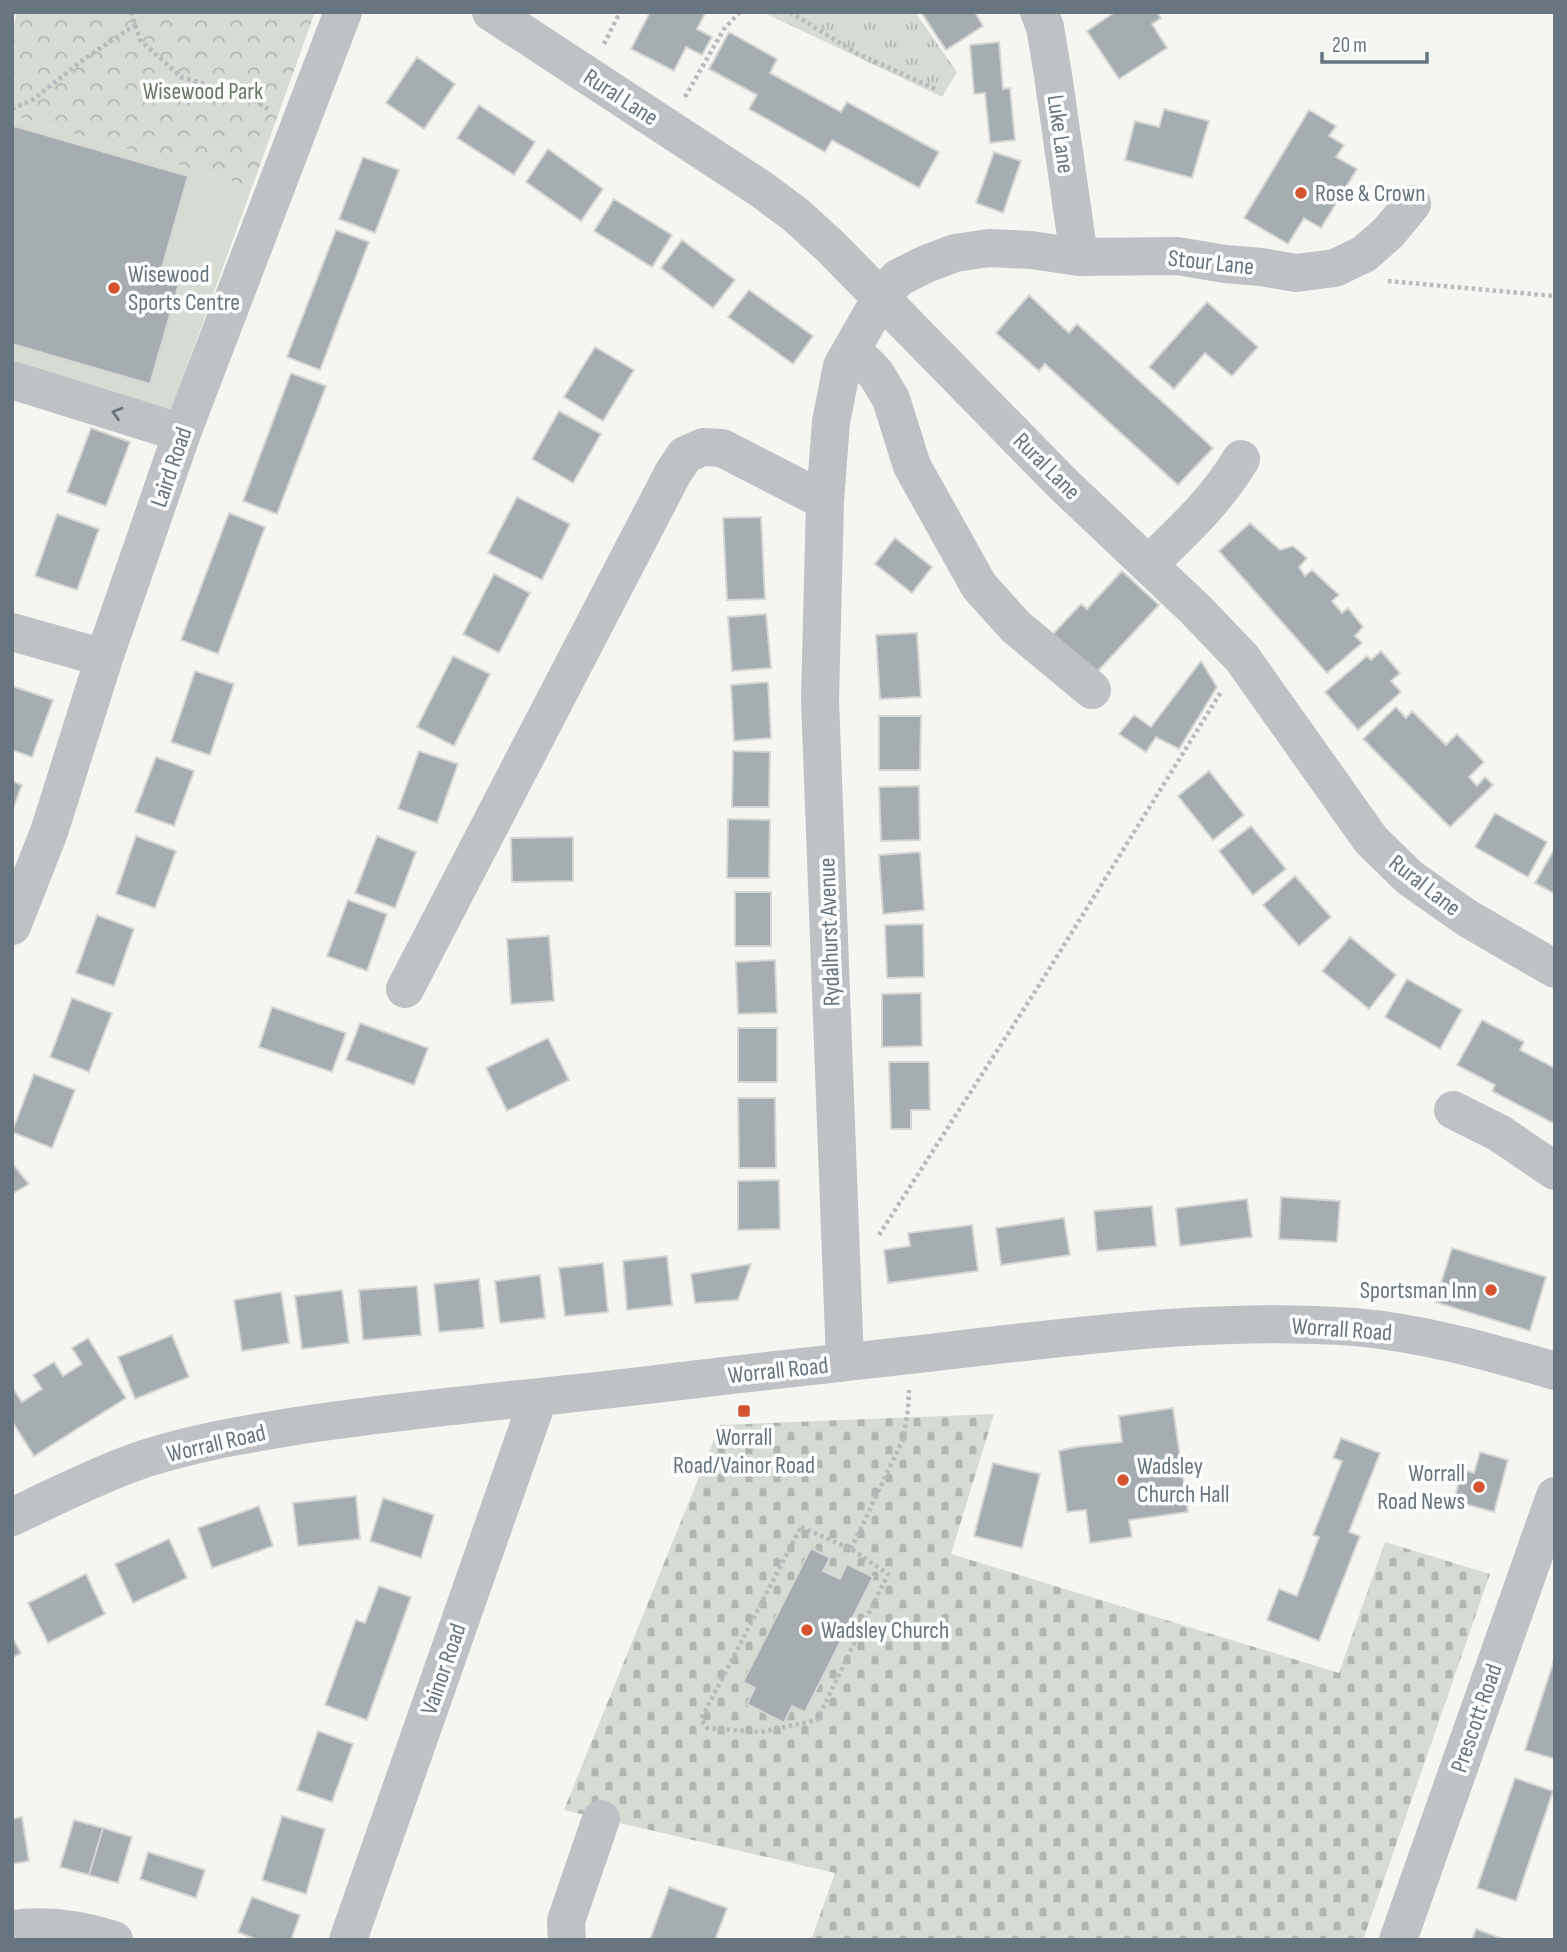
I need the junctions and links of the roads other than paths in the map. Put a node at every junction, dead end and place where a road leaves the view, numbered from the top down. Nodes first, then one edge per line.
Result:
1 (342, 12) edge
2 (491, 12) edge
3 (1039, 12) edge
4 (1412, 204) dead end
5 (1079, 257) junction
6 (881, 298) junction
7 (852, 349) junction
8 (12, 380) edge
9 (182, 433) junction
10 (1241, 459) dead end
11 (825, 501) junction
12 (1149, 564) junction
13 (12, 632) edge
14 (104, 658) junction
15 (1092, 690) dead end
16 (12, 926) edge
17 (1555, 969) edge
18 (405, 989) dead end
19 (1453, 1111) dead end
20 (1555, 1171) edge
21 (845, 1362) junction
22 (1555, 1371) edge
23 (538, 1398) junction
24 (1555, 1496) edge
25 (12, 1517) edge
26 (601, 1819) dead end
27 (12, 1929) edge
28 (114, 1940) edge
29 (348, 1940) edge
30 (567, 1940) edge
31 (1398, 1940) edge

1 - 9 street, Laird Road
2 - 6 street, Rural Lane
3 - 5 street, Luke Lane
4 - 5 street, Stour Lane
5 - 6 street, Stour Lane
6 - 7 street, Rydalhurst Avenue
6 - 12 street, Rural Lane
7 - 11 street, Rydalhurst Avenue
7 - 15 street
9 -> 8 street
9 - 14 street, Laird Road
10 - 12 street
11 - 18 street
11 - 21 street, Rydalhurst Avenue
12 - 17 street, Rural Lane
13 - 14 street
14 - 16 street, Laird Road
19 - 20 street
21 - 22 street, Worrall Road
21 - 23 street, Worrall Road
23 - 25 street, Worrall Road
23 - 29 street, Vainor Road
24 - 31 street, Prescott Road
26 - 30 street
27 - 28 street

